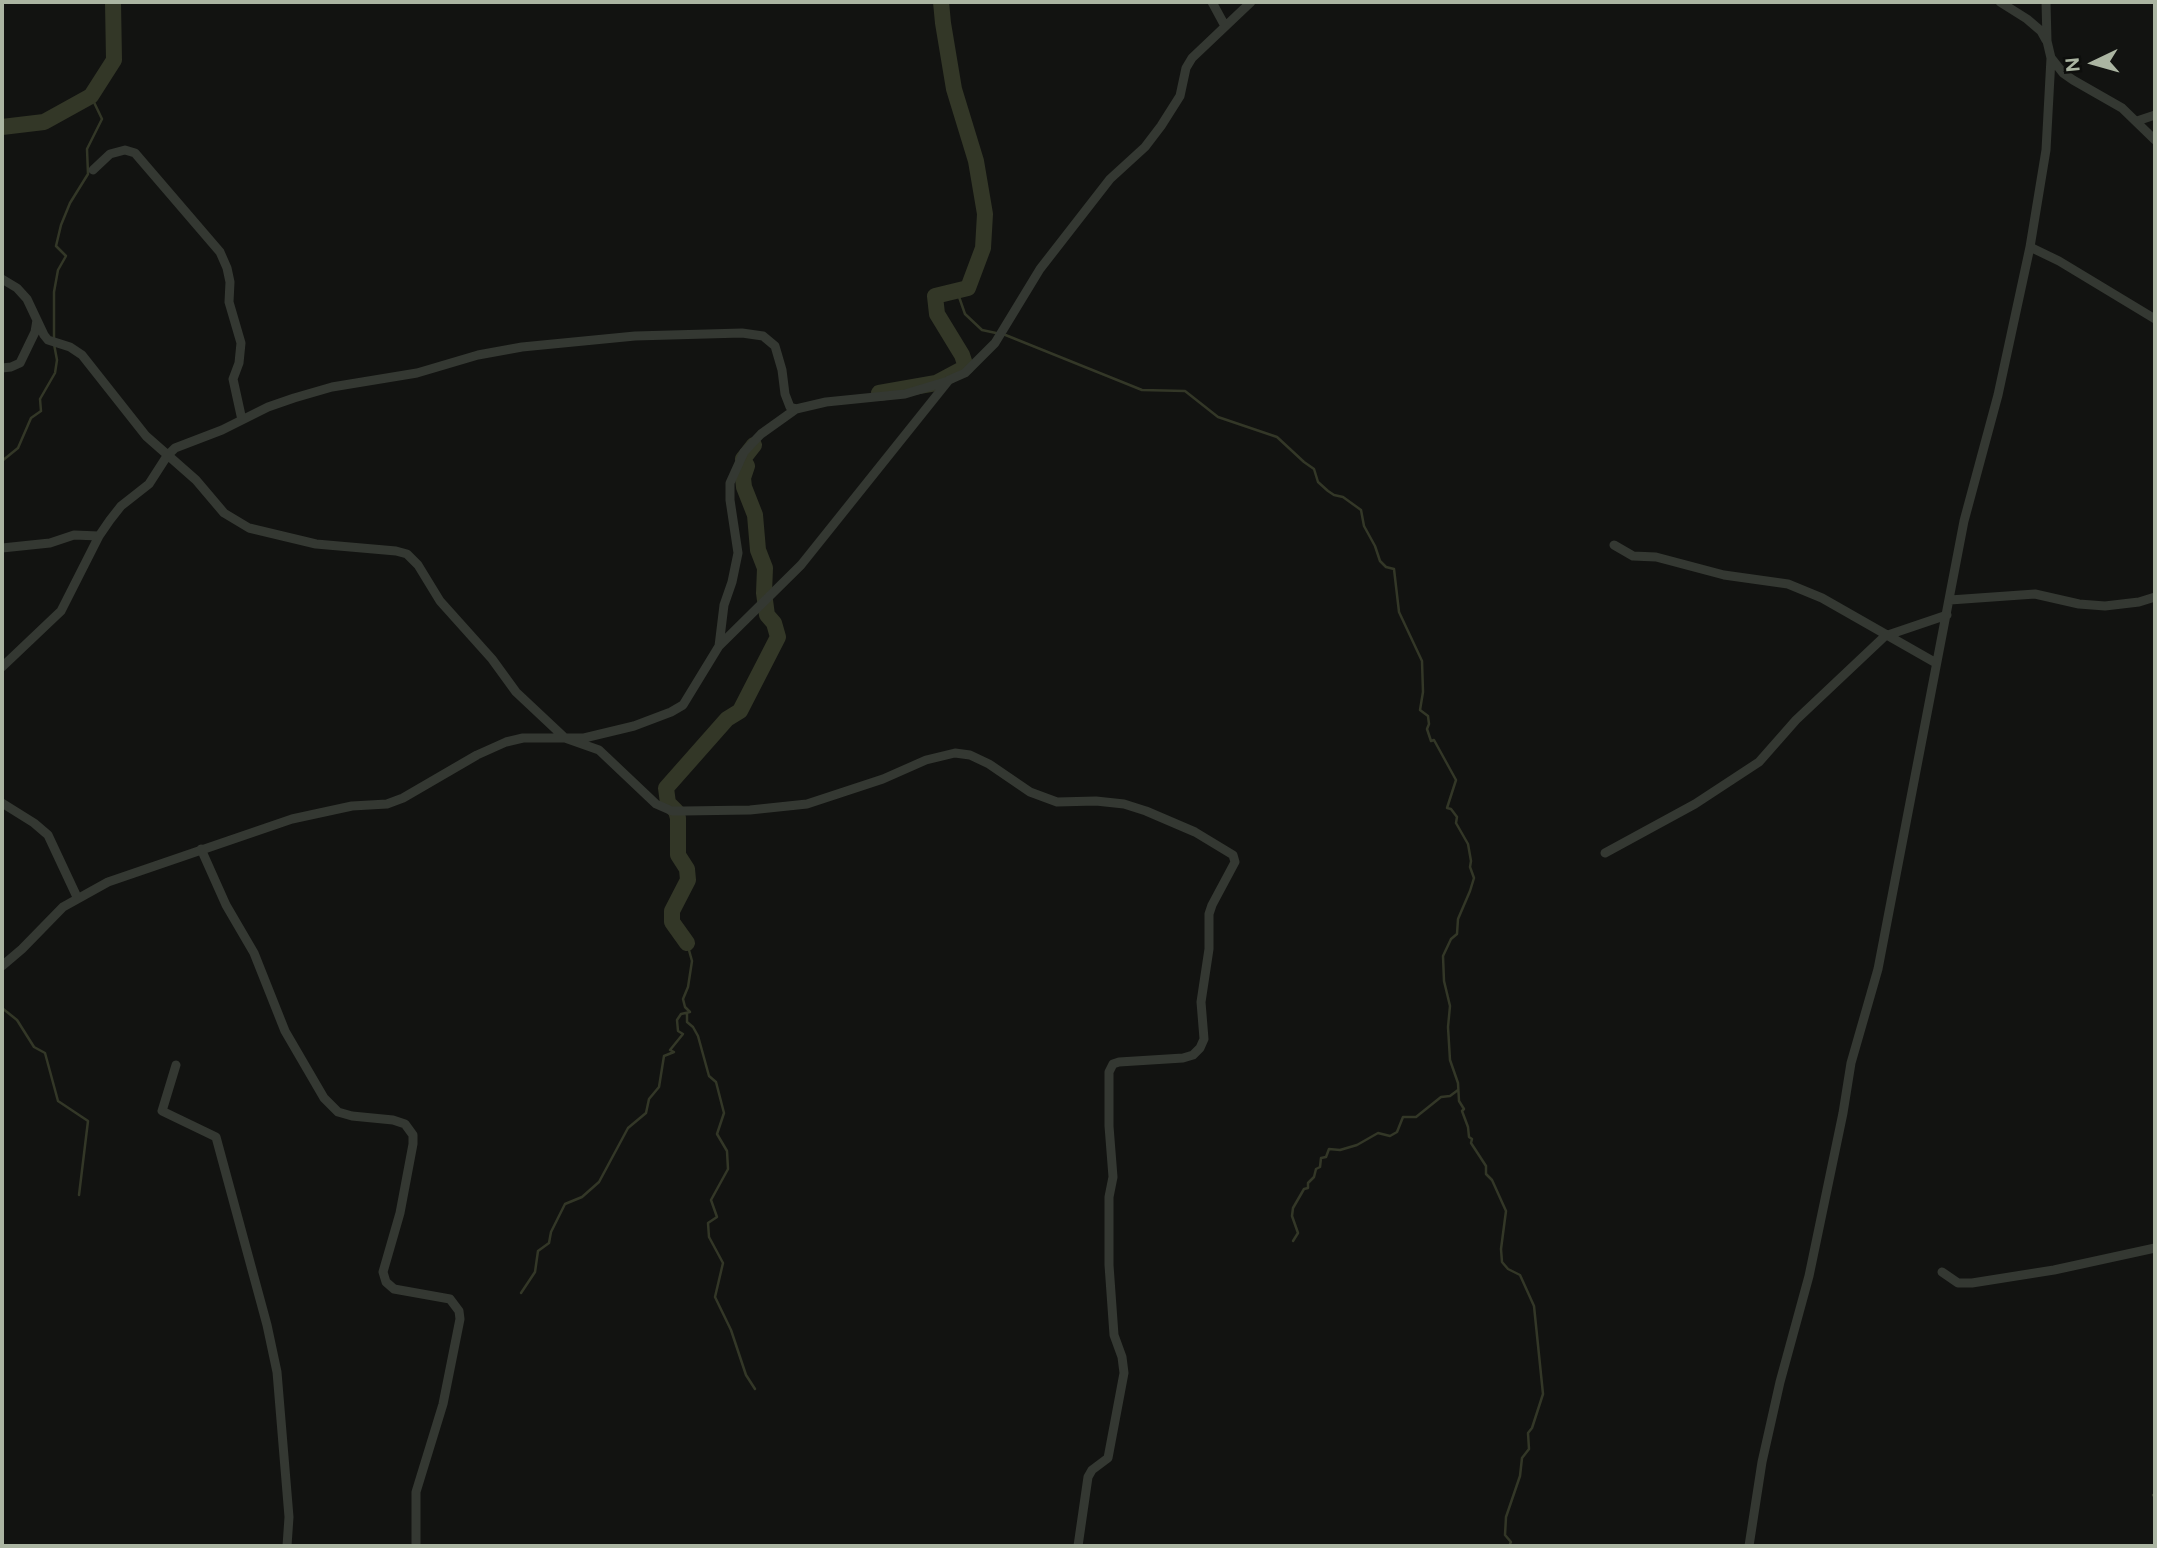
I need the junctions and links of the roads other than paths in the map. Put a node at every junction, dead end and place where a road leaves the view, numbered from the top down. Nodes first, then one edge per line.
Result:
1 (1212, 2) edge
2 (1251, 2) edge
3 (2000, 2) edge
4 (2046, 2) edge
5 (1225, 26) junction
6 (2047, 41) junction
7 (2051, 58) junction
8 (2155, 115) edge
9 (2137, 121) junction
10 (2155, 140) edge
11 (93, 170) dead end
12 (2030, 247) junction
13 (2, 279) edge
14 (37, 319) junction
15 (2155, 319) edge
16 (2, 368) edge
17 (949, 380) junction
18 (796, 409) junction
19 (242, 420) junction
20 (167, 456) junction
21 (99, 536) junction
22 (1614, 545) dead end
23 (2, 548) edge
24 (2155, 597) edge
25 (1950, 600) junction
26 (1947, 615) junction
27 (1885, 636) junction
28 (719, 646) junction
29 (1936, 663) junction
30 (2, 667) edge
31 (565, 738) junction
32 (2, 803) edge
33 (201, 849) junction
34 (1605, 853) dead end
35 (77, 897) junction
36 (2, 966) edge
37 (176, 1065) dead end
38 (2155, 1248) edge
39 (1942, 1272) dead end
40 (287, 1546) edge
41 (416, 1546) edge
42 (1078, 1546) edge
43 (1749, 1546) edge

1 - 5 street
2 - 5 street
3 - 6 street
4 - 6 street
5 - 17 street
6 - 7 street
7 - 9 street
7 - 12 street
8 - 9 street
9 - 10 street
11 - 19 street
12 - 15 street
12 - 25 street
13 - 14 street
14 - 16 street
14 - 20 street
17 - 18 street
17 - 28 street
18 - 19 street
18 - 28 street
19 - 20 street
20 - 21 street
20 - 31 street
21 - 23 street
21 - 30 street
22 - 27 street
24 - 25 street
25 - 26 street
26 - 27 street
26 - 29 street
27 - 29 street
27 - 34 street
28 - 31 street
29 - 43 street
31 - 33 street
31 - 42 street
32 - 35 street
33 - 35 street
33 - 41 street
35 - 36 street
37 - 40 street
38 - 39 street

